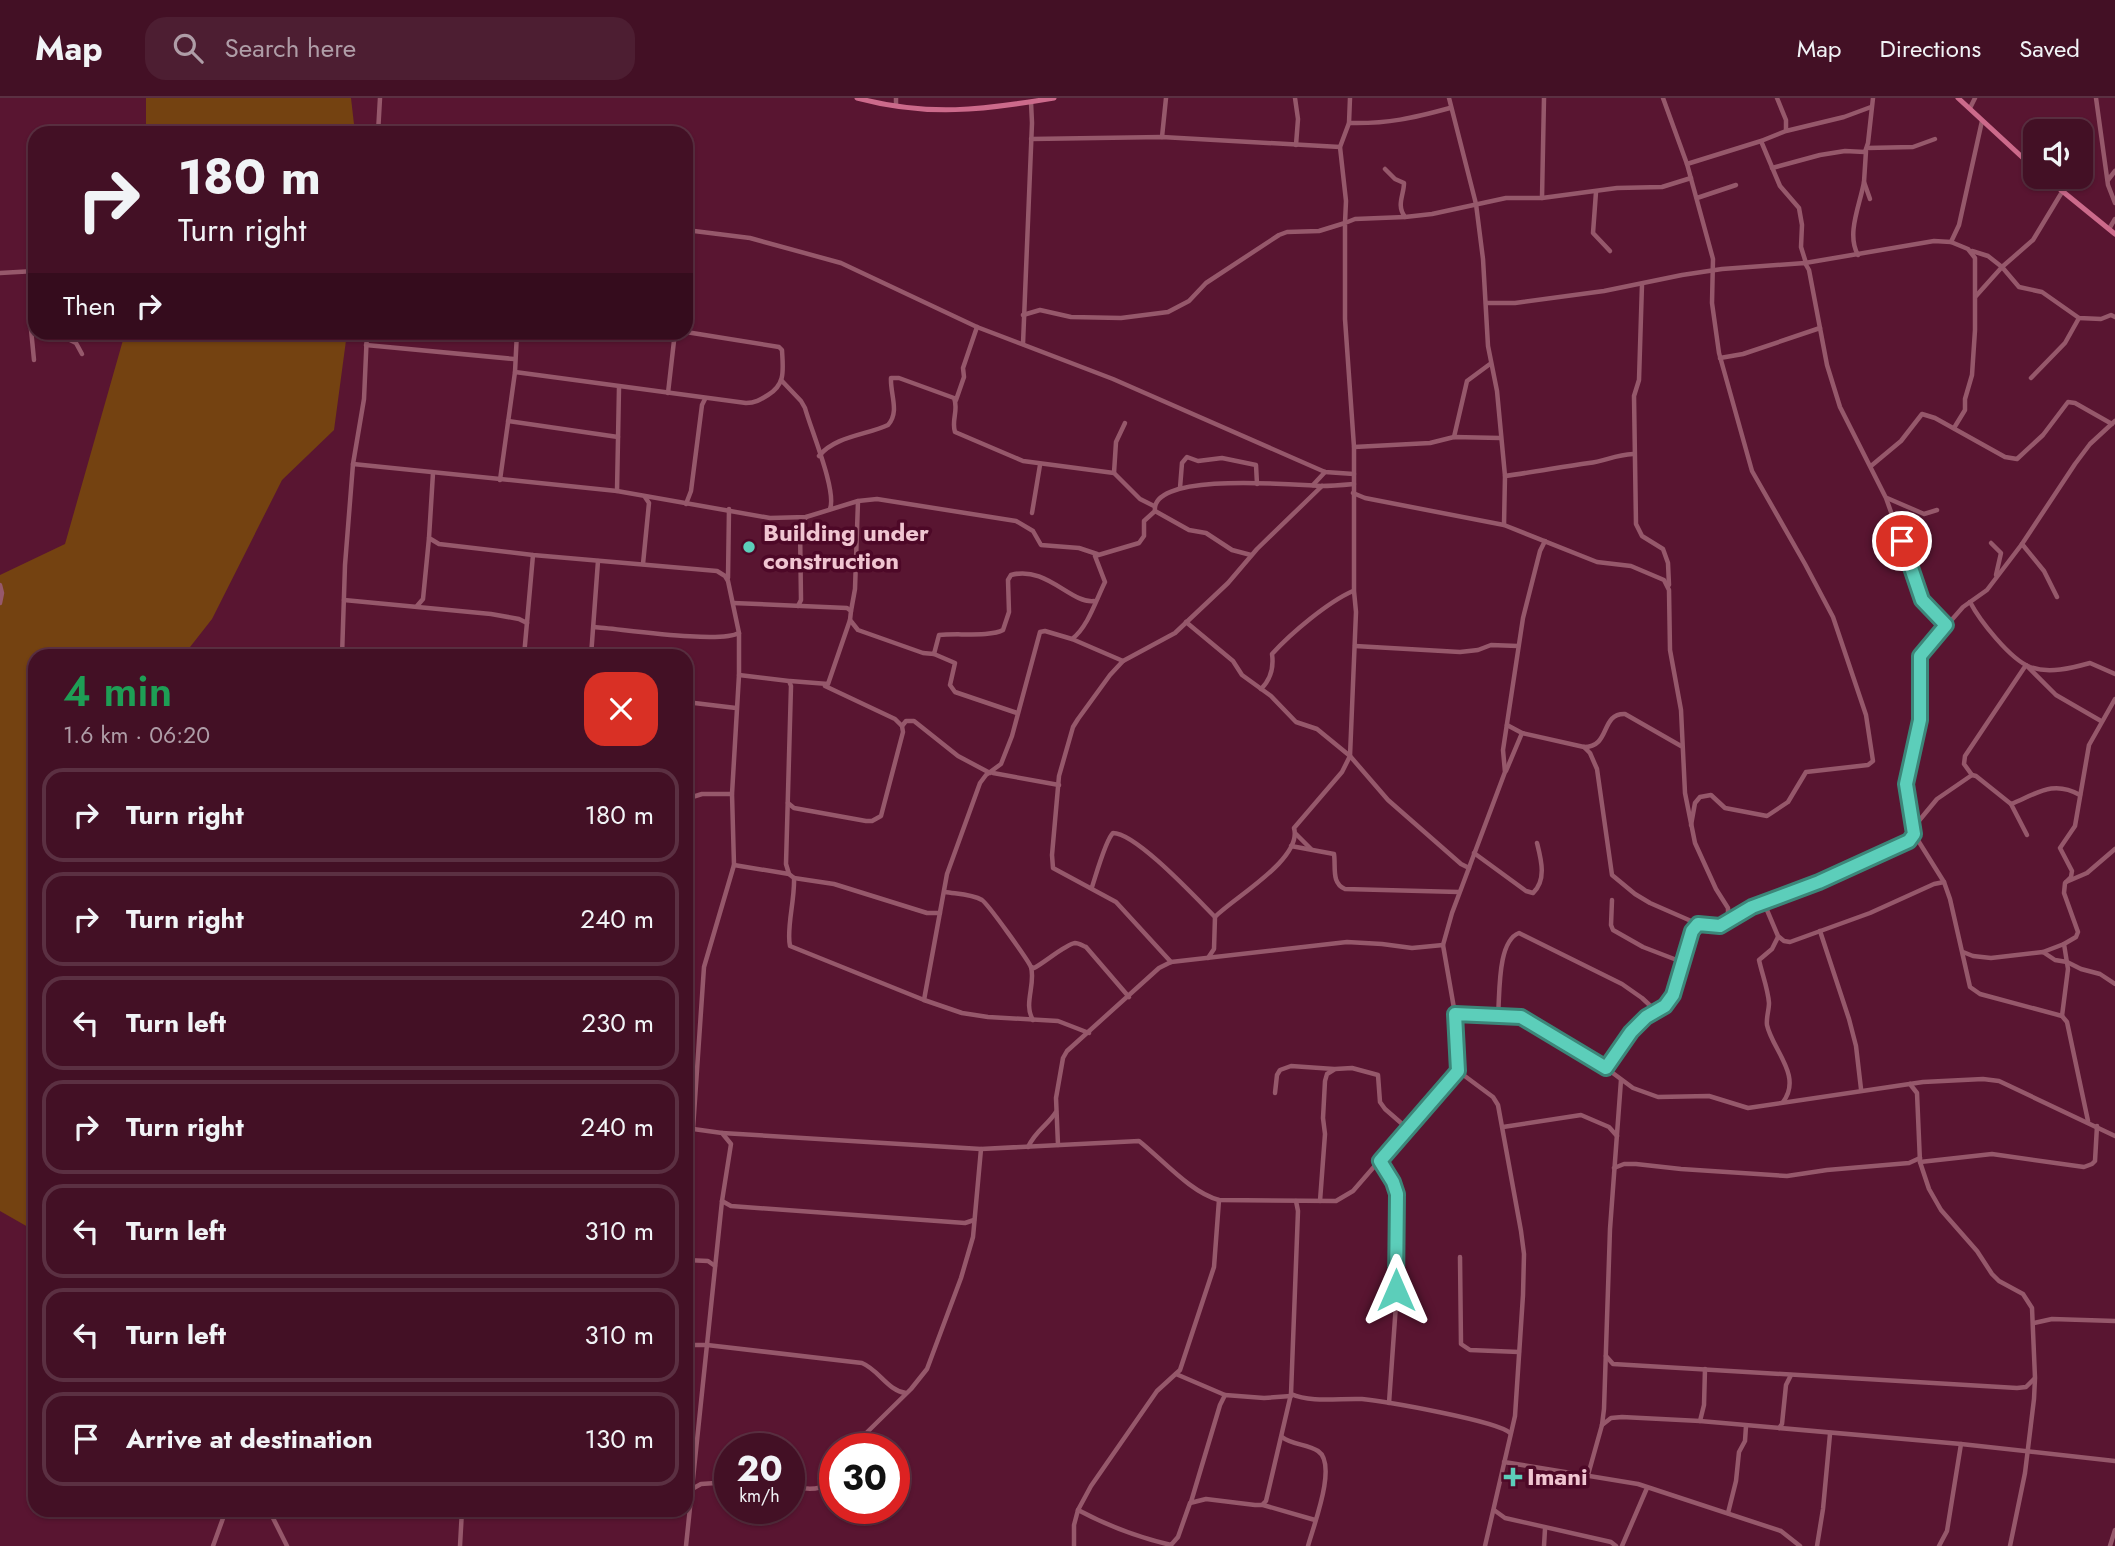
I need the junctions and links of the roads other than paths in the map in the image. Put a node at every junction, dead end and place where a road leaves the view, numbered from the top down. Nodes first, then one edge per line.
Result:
1 (380, 98) edge
2 (857, 98) edge
3 (896, 98) edge
4 (1054, 98) edge
5 (1166, 98) edge
6 (1294, 98) edge
7 (1350, 98) edge
8 (1449, 98) edge
9 (1544, 98) edge
10 (1663, 98) edge
11 (1777, 98) edge
12 (1873, 98) edge
13 (1958, 98) edge
14 (1975, 98) edge
15 (2096, 98) edge
16 (1031, 102) junction
17 (896, 106) junction
18 (1871, 107) junction
19 (1450, 108) junction
20 (1970, 108) junction
21 (1983, 120) junction
22 (1349, 123) junction
23 (378, 126) edge
24 (1787, 128) junction
25 (1162, 137) junction
26 (1031, 139) junction
27 (1935, 139) dead end
28 (1761, 141) junction
29 (1296, 145) junction
30 (1340, 147) junction
31 (1867, 149) junction
32 (2023, 158) edge
33 (1687, 164) junction
34 (1772, 168) junction
35 (1385, 169) dead end
36 (2115, 171) edge
37 (1691, 178) junction
38 (2108, 181) junction
39 (1864, 182) junction
40 (1736, 185) dead end
41 (2059, 189) edge
42 (1596, 192) junction
43 (2062, 192) junction
44 (1542, 198) junction
45 (1697, 198) junction
46 (1870, 200) dead end
47 (2115, 203) edge
48 (1476, 204) junction
49 (1346, 213) junction
50 (1405, 217) junction
51 (1355, 219) junction
52 (2115, 219) edge
53 (1345, 223) junction
54 (2109, 229) junction
55 (693, 231) edge
56 (2115, 234) edge
57 (1951, 242) junction
58 (1610, 251) dead end
59 (1972, 251) junction
60 (1858, 255) junction
61 (1806, 263) junction
62 (2002, 267) junction
63 (1714, 270) junction
64 (28, 271) edge
65 (0, 273) edge
66 (1642, 284) junction
67 (1975, 296) junction
68 (1486, 303) junction
69 (1023, 315) junction
70 (2115, 317) edge
71 (2079, 318) junction
72 (977, 327) junction
73 (1820, 328) junction
74 (693, 333) edge
75 (32, 340) edge
76 (70, 340) edge
77 (366, 340) edge
78 (516, 340) edge
79 (675, 340) edge
80 (1023, 344) junction
81 (366, 345) junction
82 (82, 354) dead end
83 (1720, 358) junction
84 (514, 359) junction
85 (34, 360) dead end
86 (1491, 363) junction
87 (514, 372) junction
88 (2031, 378) dead end
89 (782, 381) junction
90 (619, 388) junction
91 (777, 390) junction
92 (790, 392) junction
93 (668, 393) junction
94 (699, 397) junction
95 (706, 398) junction
96 (956, 400) junction
97 (702, 405) junction
98 (508, 421) junction
99 (2114, 422) edge
100 (1125, 423) dead end
101 (1954, 428) junction
102 (618, 437) junction
103 (1454, 437) junction
104 (1500, 438) junction
105 (1354, 447) junction
106 (1633, 454) junction
107 (819, 456) junction
108 (353, 464) junction
109 (1040, 465) junction
110 (1871, 466) junction
111 (1325, 472) junction
112 (433, 473) junction
113 (1114, 473) junction
114 (1354, 474) junction
115 (1506, 476) junction
116 (500, 480) junction
117 (1257, 484) junction
118 (1354, 484) junction
119 (1313, 485) junction
120 (1322, 486) junction
121 (1180, 488) junction
122 (617, 491) junction
123 (1353, 493) junction
124 (645, 497) junction
125 (1886, 498) junction
126 (858, 501) junction
127 (686, 504) junction
128 (729, 509) junction
129 (1154, 509) junction
130 (830, 510) junction
131 (1937, 510) dead end
132 (1032, 513) dead end
133 (806, 517) junction
134 (794, 518) junction
135 (1504, 525) junction
136 (800, 527) junction
137 (429, 538) junction
138 (1545, 541) junction
139 (1991, 543) dead end
140 (2022, 544) junction
141 (1097, 554) junction
142 (533, 555) junction
143 (1252, 555) junction
144 (598, 561) junction
145 (643, 565) junction
146 (1996, 576) junction
147 (728, 582) junction
148 (0, 584) edge
149 (1668, 586) junction
150 (1354, 591) junction
151 (2057, 597) dead end
152 (423, 599) junction
153 (344, 600) junction
154 (1096, 600) junction
155 (1970, 602) junction
156 (0, 603) edge
157 (733, 603) junction
158 (798, 606) junction
159 (417, 607) junction
160 (428, 608) junction
161 (852, 611) junction
162 (528, 615) junction
163 (519, 619) junction
164 (850, 620) junction
165 (1186, 622) junction
166 (527, 623) junction
167 (1946, 625) junction
168 (594, 627) junction
169 (739, 633) junction
170 (1072, 639) junction
171 (1355, 646) junction
172 (1518, 646) junction
173 (342, 649) edge
174 (525, 649) edge
175 (592, 649) edge
176 (934, 654) junction
177 (1123, 661) junction
178 (2026, 665) junction
179 (2115, 674) edge
180 (739, 675) junction
181 (789, 681) junction
182 (825, 686) junction
183 (1261, 689) junction
184 (2115, 699) edge
185 (693, 703) edge
186 (736, 708) junction
187 (1017, 713) junction
188 (2101, 721) junction
189 (1507, 725) junction
190 (902, 726) junction
191 (1522, 733) junction
192 (1598, 745) junction
193 (1682, 746) junction
194 (1584, 747) junction
195 (1350, 756) junction
196 (1595, 762) junction
197 (1505, 772) junction
198 (991, 773) junction
199 (1972, 775) junction
200 (1059, 785) junction
201 (732, 794) junction
202 (2080, 795) junction
203 (693, 797) edge
204 (788, 803) junction
205 (2011, 804) junction
206 (793, 808) junction
207 (787, 816) junction
208 (1691, 825) junction
209 (1913, 831) junction
210 (1296, 834) junction
211 (2027, 835) dead end
212 (1536, 842) dead end
213 (1291, 846) junction
214 (2115, 849) edge
215 (1312, 850) junction
216 (1474, 853) junction
217 (734, 865) junction
218 (1469, 868) junction
219 (791, 876) junction
220 (1944, 883) junction
221 (2065, 883) junction
222 (1092, 887) junction
223 (1459, 891) junction
224 (945, 892) junction
225 (1612, 900) dead end
226 (1764, 903) junction
227 (1728, 908) junction
228 (940, 912) junction
229 (1739, 913) junction
230 (1215, 917) junction
231 (1728, 920) junction
232 (1690, 921) junction
233 (1698, 924) junction
234 (1692, 931) junction
235 (1820, 931) junction
236 (1778, 936) junction
237 (2064, 944) junction
238 (1443, 946) junction
239 (1963, 952) junction
240 (2043, 952) junction
241 (1208, 958) junction
242 (1171, 962) junction
243 (1682, 962) junction
244 (2067, 962) junction
245 (1031, 967) junction
246 (2115, 984) edge
247 (1129, 997) junction
248 (924, 1000) junction
249 (1656, 1011) junction
250 (1455, 1014) junction
251 (1498, 1015) junction
252 (2063, 1016) junction
253 (1033, 1020) junction
254 (1089, 1033) junction
255 (1606, 1068) junction
256 (1335, 1069) junction
257 (1458, 1071) junction
258 (1621, 1079) junction
259 (1923, 1082) junction
260 (1909, 1083) junction
261 (1861, 1089) junction
262 (1275, 1093) dead end
263 (1917, 1093) junction
264 (1783, 1103) junction
265 (2085, 1106) junction
266 (1056, 1112) junction
267 (2077, 1116) junction
268 (2088, 1122) junction
269 (2097, 1126) junction
270 (1503, 1127) junction
271 (693, 1129) joint
272 (1408, 1129) junction
273 (722, 1133) junction
274 (741, 1135) junction
275 (2115, 1136) edge
276 (1617, 1137) junction
277 (731, 1144) junction
278 (1058, 1146) junction
279 (1028, 1147) junction
280 (981, 1149) junction
281 (1920, 1160) junction
282 (1380, 1161) junction
283 (1614, 1168) junction
284 (1219, 1200) junction
285 (722, 1201) junction
286 (1296, 1201) junction
287 (1320, 1201) junction
288 (975, 1220) junction
289 (717, 1255) junction
290 (1460, 1257) dead end
291 (693, 1260) edge
292 (708, 1261) junction
293 (716, 1267) junction
294 (2115, 1321) edge
295 (2034, 1323) junction
296 (693, 1345) edge
297 (707, 1345) junction
298 (1519, 1352) junction
299 (1606, 1356) junction
300 (1613, 1364) junction
301 (1606, 1369) junction
302 (1705, 1369) junction
303 (1176, 1374) junction
304 (1791, 1375) junction
305 (2035, 1378) junction
306 (906, 1393) junction
307 (1225, 1395) junction
308 (1291, 1395) junction
309 (1389, 1403) junction
310 (1604, 1409) junction
311 (1611, 1418) junction
312 (1700, 1422) junction
313 (1602, 1425) junction
314 (1746, 1426) junction
315 (1778, 1429) junction
316 (866, 1433) edge
317 (1510, 1433) junction
318 (1830, 1434) junction
319 (1282, 1437) junction
320 (1961, 1444) junction
321 (2027, 1451) junction
322 (693, 1454) edge
323 (2115, 1461) edge
324 (1504, 1462) junction
325 (1588, 1475) junction
326 (693, 1479) edge
327 (714, 1483) edge
328 (701, 1484) junction
329 (1647, 1488) junction
330 (693, 1489) edge
331 (1190, 1503) junction
332 (1262, 1504) junction
333 (1494, 1509) junction
334 (1078, 1510) junction
335 (1728, 1513) junction
336 (223, 1517) edge
337 (272, 1517) edge
338 (462, 1517) edge
339 (689, 1517) edge
340 (1315, 1520) junction
341 (1545, 1529) junction
342 (2115, 1530) edge
343 (1178, 1537) junction
344 (1173, 1545) edge
345 (213, 1546) edge
346 (287, 1546) edge
347 (460, 1546) edge
348 (686, 1546) edge
349 (1074, 1546) edge
350 (1183, 1546) edge
351 (1308, 1546) edge
352 (1485, 1546) edge
353 (1544, 1546) edge
354 (1616, 1546) edge
355 (1622, 1546) edge
356 (1800, 1546) edge
357 (1817, 1546) edge
358 (1938, 1546) edge
359 (2010, 1546) edge
360 (2110, 1546) edge

1 - 23 street
2 - 17 main road
3 - 17 street
4 - 16 main road
5 - 25 street
6 - 29 street
7 - 22 street
8 - 19 street
9 - 44 street
10 - 33 street
11 - 24 street
12 - 18 street
13 - 20 main road
14 - 20 street
15 - 38 street
16 - 17 main road
16 - 26 street
18 - 24 street
18 - 31 street
19 - 22 street
19 - 48 street
20 - 21 main road
21 - 32 main road
21 - 57 street
22 - 30 street
24 - 28 street
25 - 26 street
25 - 29 street
26 - 69 street
27 - 31 street
28 - 33 street
28 - 34 street
29 - 30 street
30 - 49 street
31 - 34 street
31 - 39 street
33 - 37 street
34 - 61 street
35 - 50 street
36 - 38 street
37 - 42 street
37 - 45 street
38 - 47 street
39 - 46 street
39 - 60 street
40 - 45 street
41 - 43 main road
42 - 44 street
42 - 58 street
43 - 54 main road
43 - 62 street
44 - 48 street
45 - 63 street
48 - 50 street
48 - 68 street
49 - 51 street
49 - 53 street
50 - 51 street
51 - 53 street
52 - 54 street
53 - 69 street
53 - 105 street
54 - 56 main road
55 - 72 street
57 - 59 street
57 - 60 street
59 - 62 street
59 - 67 street
60 - 61 street
61 - 63 street
61 - 73 street
62 - 67 street
62 - 71 street
63 - 66 street
63 - 83 street
64 - 65 street
66 - 68 street
66 - 106 street
67 - 101 street
68 - 86 street
69 - 80 street
70 - 71 street
71 - 88 street
72 - 80 street
72 - 96 street
73 - 83 street
73 - 110 street
74 - 89 street
75 - 85 street
76 - 82 street
77 - 81 street
78 - 84 street
79 - 93 street
80 - 111 street
81 - 84 street
81 - 108 street
83 - 208 street
84 - 87 street
86 - 103 street
86 - 104 street
87 - 90 street
87 - 98 street
89 - 91 street
89 - 92 street
90 - 93 street
90 - 102 street
91 - 92 street
91 - 95 street
92 - 107 street
93 - 94 street
94 - 95 street
94 - 97 street
95 - 97 street
96 - 107 street
96 - 109 street
97 - 127 street
98 - 102 street
98 - 116 street
99 - 101 street
99 - 140 street
100 - 113 street
101 - 110 street
102 - 122 street
103 - 104 street
103 - 105 street
104 - 115 street
105 - 114 street
106 - 115 street
106 - 149 street
107 - 130 street
108 - 112 street
108 - 153 street
109 - 113 street
109 - 132 street
110 - 125 street
111 - 114 street
111 - 119 street
112 - 116 street
112 - 137 street
113 - 129 street
114 - 118 street
115 - 135 street
116 - 122 street
117 - 119 street
117 - 121 street
117 - 121 street
118 - 120 street
118 - 123 street
119 - 120 street
120 - 143 street
121 - 129 street
122 - 124 street
123 - 135 street
123 - 150 street
124 - 127 street
124 - 145 street
125 - 131 street
125 - 167 street
126 - 130 street
126 - 141 street
126 - 161 street
127 - 128 street
128 - 134 street
128 - 147 street
129 - 141 street
129 - 143 street
130 - 133 street
133 - 134 street
133 - 136 street
134 - 136 street
135 - 138 street
136 - 158 street
137 - 142 street
137 - 152 street
138 - 149 street
138 - 172 street
139 - 146 street
140 - 146 street
140 - 151 street
141 - 154 street
142 - 144 street
142 - 162 street
143 - 165 street
144 - 145 street
144 - 168 street
145 - 147 street
146 - 155 street
147 - 157 street
148 - 156 street
149 - 193 street
150 - 171 street
150 - 183 street
152 - 159 street
152 - 160 street
153 - 159 street
153 - 173 street
154 - 170 street
154 - 176 street
155 - 167 street
155 - 178 street
157 - 158 street
157 - 169 street
158 - 161 street
159 - 160 street
160 - 163 street
161 - 164 street
162 - 163 street
162 - 166 street
163 - 166 street
164 - 176 street
164 - 182 street
165 - 177 street
165 - 183 street
166 - 174 street
167 - 209 street
168 - 169 street
168 - 175 street
169 - 180 street
170 - 177 street
170 - 187 street
171 - 172 street
171 - 195 street
172 - 189 street
176 - 187 street
177 - 200 street
178 - 179 street
178 - 188 street
178 - 199 street
180 - 181 street
180 - 186 street
181 - 182 street
181 - 204 street
182 - 190 street
183 - 195 street
184 - 188 street
185 - 186 street
186 - 201 street
187 - 198 street
188 - 202 street
189 - 191 street
189 - 197 street
190 - 198 street
190 - 206 street
191 - 194 street
191 - 197 street
192 - 193 street
192 - 194 street
192 - 196 street
193 - 208 street
194 - 196 street
195 - 210 street
195 - 218 street
196 - 232 street
197 - 216 street
198 - 200 street
198 - 224 street
199 - 205 street
199 - 209 street
200 - 222 street
201 - 203 street
201 - 217 street
202 - 205 street
202 - 221 street
204 - 206 street
204 - 207 street
205 - 211 street
206 - 207 street
207 - 219 street
208 - 227 street
209 - 220 street
209 - 226 street
210 - 213 street
210 - 215 street
212 - 216 street
213 - 215 street
213 - 230 street
214 - 221 street
215 - 223 street
216 - 218 street
217 - 219 street
217 - 271 street
218 - 223 street
219 - 228 street
219 - 248 street
220 - 235 street
220 - 239 street
221 - 237 street
222 - 230 street
222 - 242 street
223 - 238 street
224 - 228 street
224 - 245 street
225 - 243 street
226 - 229 street
226 - 236 street
227 - 229 street
227 - 231 street
228 - 248 street
229 - 231 street
230 - 241 street
231 - 233 street
232 - 233 street
232 - 234 street
233 - 234 street
234 - 243 street
235 - 236 street
235 - 261 street
236 - 264 street
237 - 240 street
237 - 244 street
238 - 241 street
238 - 250 street
239 - 240 street
239 - 252 street
240 - 244 street
241 - 242 street
242 - 247 street
243 - 249 street
244 - 246 street
244 - 252 street
245 - 247 street
245 - 253 street
247 - 254 street
248 - 253 street
249 - 251 street
249 - 255 street
250 - 251 street
250 - 257 street
251 - 255 street
252 - 265 street
253 - 254 street
254 - 266 street
255 - 258 street
256 - 262 street
256 - 272 street
256 - 287 street
257 - 270 street
257 - 272 street
258 - 264 street
258 - 276 street
259 - 260 street
259 - 263 street
259 - 267 street
260 - 261 street
260 - 263 street
261 - 264 street
263 - 281 street
265 - 267 street
265 - 268 street
266 - 278 street
266 - 279 street
267 - 268 street
268 - 269 street
269 - 275 street
269 - 281 street
270 - 276 street
270 - 298 street
271 - 273 street
272 - 282 street
273 - 274 street
273 - 277 street
274 - 277 street
274 - 280 street
276 - 283 street
277 - 285 street
278 - 279 street
278 - 284 street
279 - 280 street
280 - 288 street
281 - 283 street
281 - 295 street
282 - 287 street
282 - 309 street
283 - 299 street
284 - 286 street
284 - 303 street
285 - 288 street
285 - 289 street
286 - 287 street
286 - 308 street
288 - 306 street
289 - 292 street
289 - 293 street
290 - 298 street
291 - 292 street
292 - 293 street
293 - 297 street
294 - 295 street
295 - 305 street
296 - 297 street
297 - 306 street
297 - 322 street
298 - 317 street
299 - 300 street
299 - 301 street
300 - 301 street
300 - 302 street
301 - 310 street
302 - 304 street
302 - 312 street
303 - 307 street
303 - 334 street
304 - 305 street
304 - 315 street
305 - 321 street
306 - 316 street
307 - 308 street
307 - 331 street
308 - 309 street
308 - 319 street
309 - 317 street
310 - 311 street
310 - 313 street
311 - 312 street
311 - 313 street
312 - 314 street
313 - 325 street
314 - 315 street
314 - 335 street
315 - 318 street
317 - 324 street
318 - 320 street
318 - 357 street
319 - 332 street
319 - 340 street
320 - 321 street
320 - 358 street
321 - 323 street
321 - 359 street
324 - 325 street
324 - 333 street
325 - 329 street
326 - 328 street
327 - 328 street
328 - 330 street
329 - 335 street
329 - 355 street
331 - 332 street
331 - 343 street
332 - 340 street
333 - 341 street
333 - 352 street
334 - 344 street
334 - 349 street
335 - 356 street
336 - 345 street
337 - 346 street
338 - 347 street
339 - 348 street
340 - 351 street
341 - 353 street
341 - 354 street
342 - 360 street
343 - 344 street
343 - 350 street

